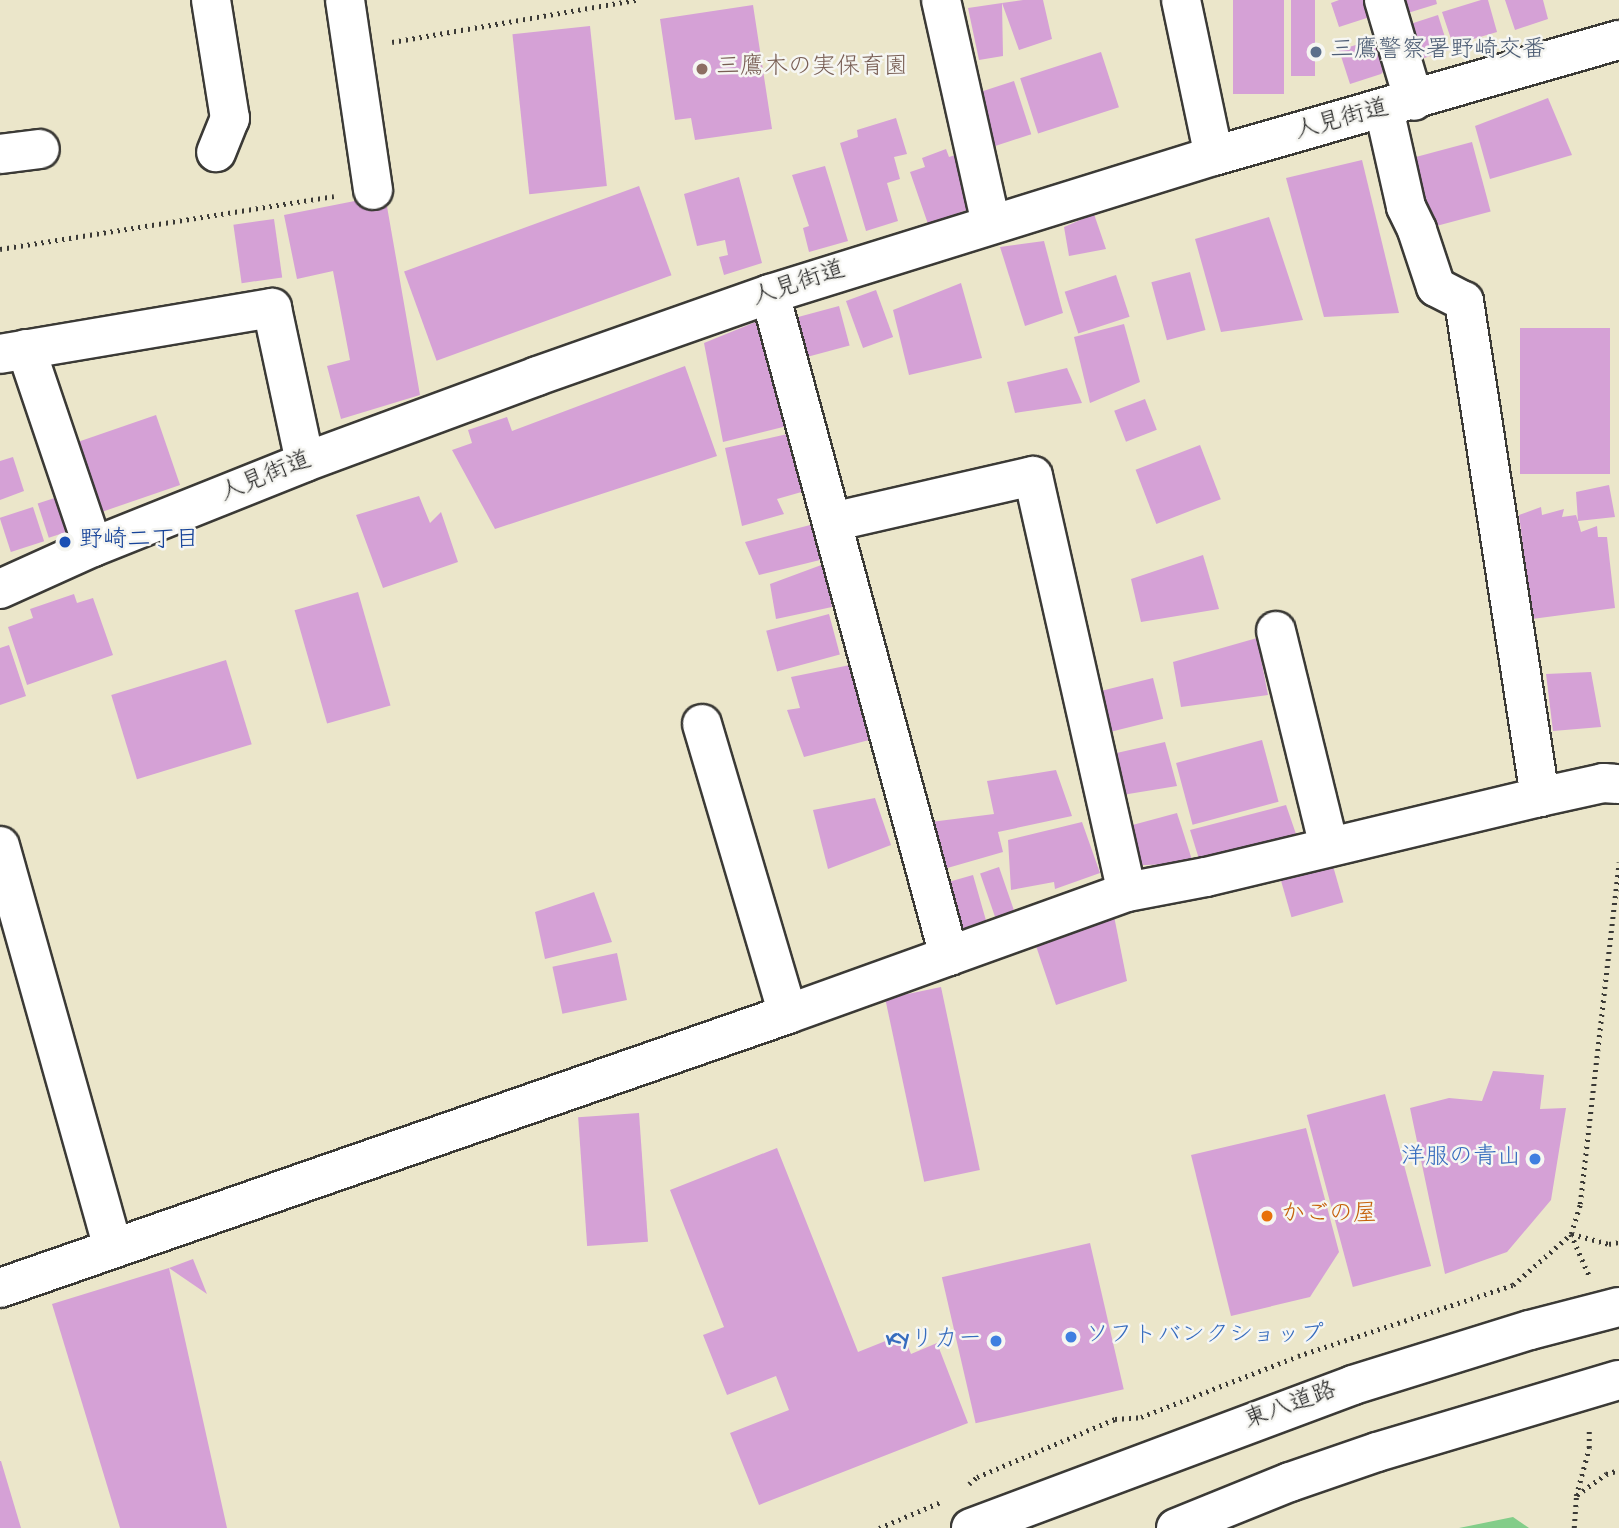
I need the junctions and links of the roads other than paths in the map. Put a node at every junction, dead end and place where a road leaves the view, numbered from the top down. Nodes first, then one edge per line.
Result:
1 (211, 0) edge
2 (345, 0) edge
3 (941, 0) edge
4 (1181, 0) edge
5 (1384, 0) edge
6 (1619, 40) edge
7 (1399, 105) junction
8 (40, 149) dead end
9 (216, 152) dead end
10 (0, 154) edge
11 (1214, 156) junction
12 (373, 190) road end
13 (991, 223) junction
14 (770, 294) junction
15 (13, 352) edge
16 (304, 462) junction
17 (832, 522) junction
18 (93, 547) junction
19 (0, 589) edge
20 (1276, 631) dead end
21 (702, 724) dead end
22 (1619, 785) edge
23 (1540, 797) junction
24 (0, 846) edge
25 (1329, 847) junction
26 (1127, 892) junction
27 (949, 956) junction
28 (788, 1014) junction
29 (113, 1248) junction
30 (0, 1287) edge
31 (1619, 1307) edge
32 (1619, 1380) edge
33 (971, 1528) edge
34 (1176, 1528) edge

1 - 9 main road
2 - 12 main road
3 - 13 main road
4 - 11 main road
5 - 7 main road
6 - 7 main road, 人見街道
7 - 11 main road, 人見街道
7 - 23 main road
8 - 10 main road
11 - 13 main road, 人見街道
13 - 14 main road, 人見街道
14 - 16 main road, 人見街道
14 - 17 main road
15 - 16 main road
15 - 18 main road
16 - 18 main road, 人見街道
17 - 26 main road
17 - 27 main road
18 - 19 main road, 人見街道
20 - 25 main road
21 - 28 main road
22 - 23 main road
23 - 25 main road
24 - 29 main road
25 - 26 main road
26 - 27 main road
27 - 28 main road
28 - 29 main road
29 - 30 main road
31 - 33 main road, 東八道路
32 - 34 main road

